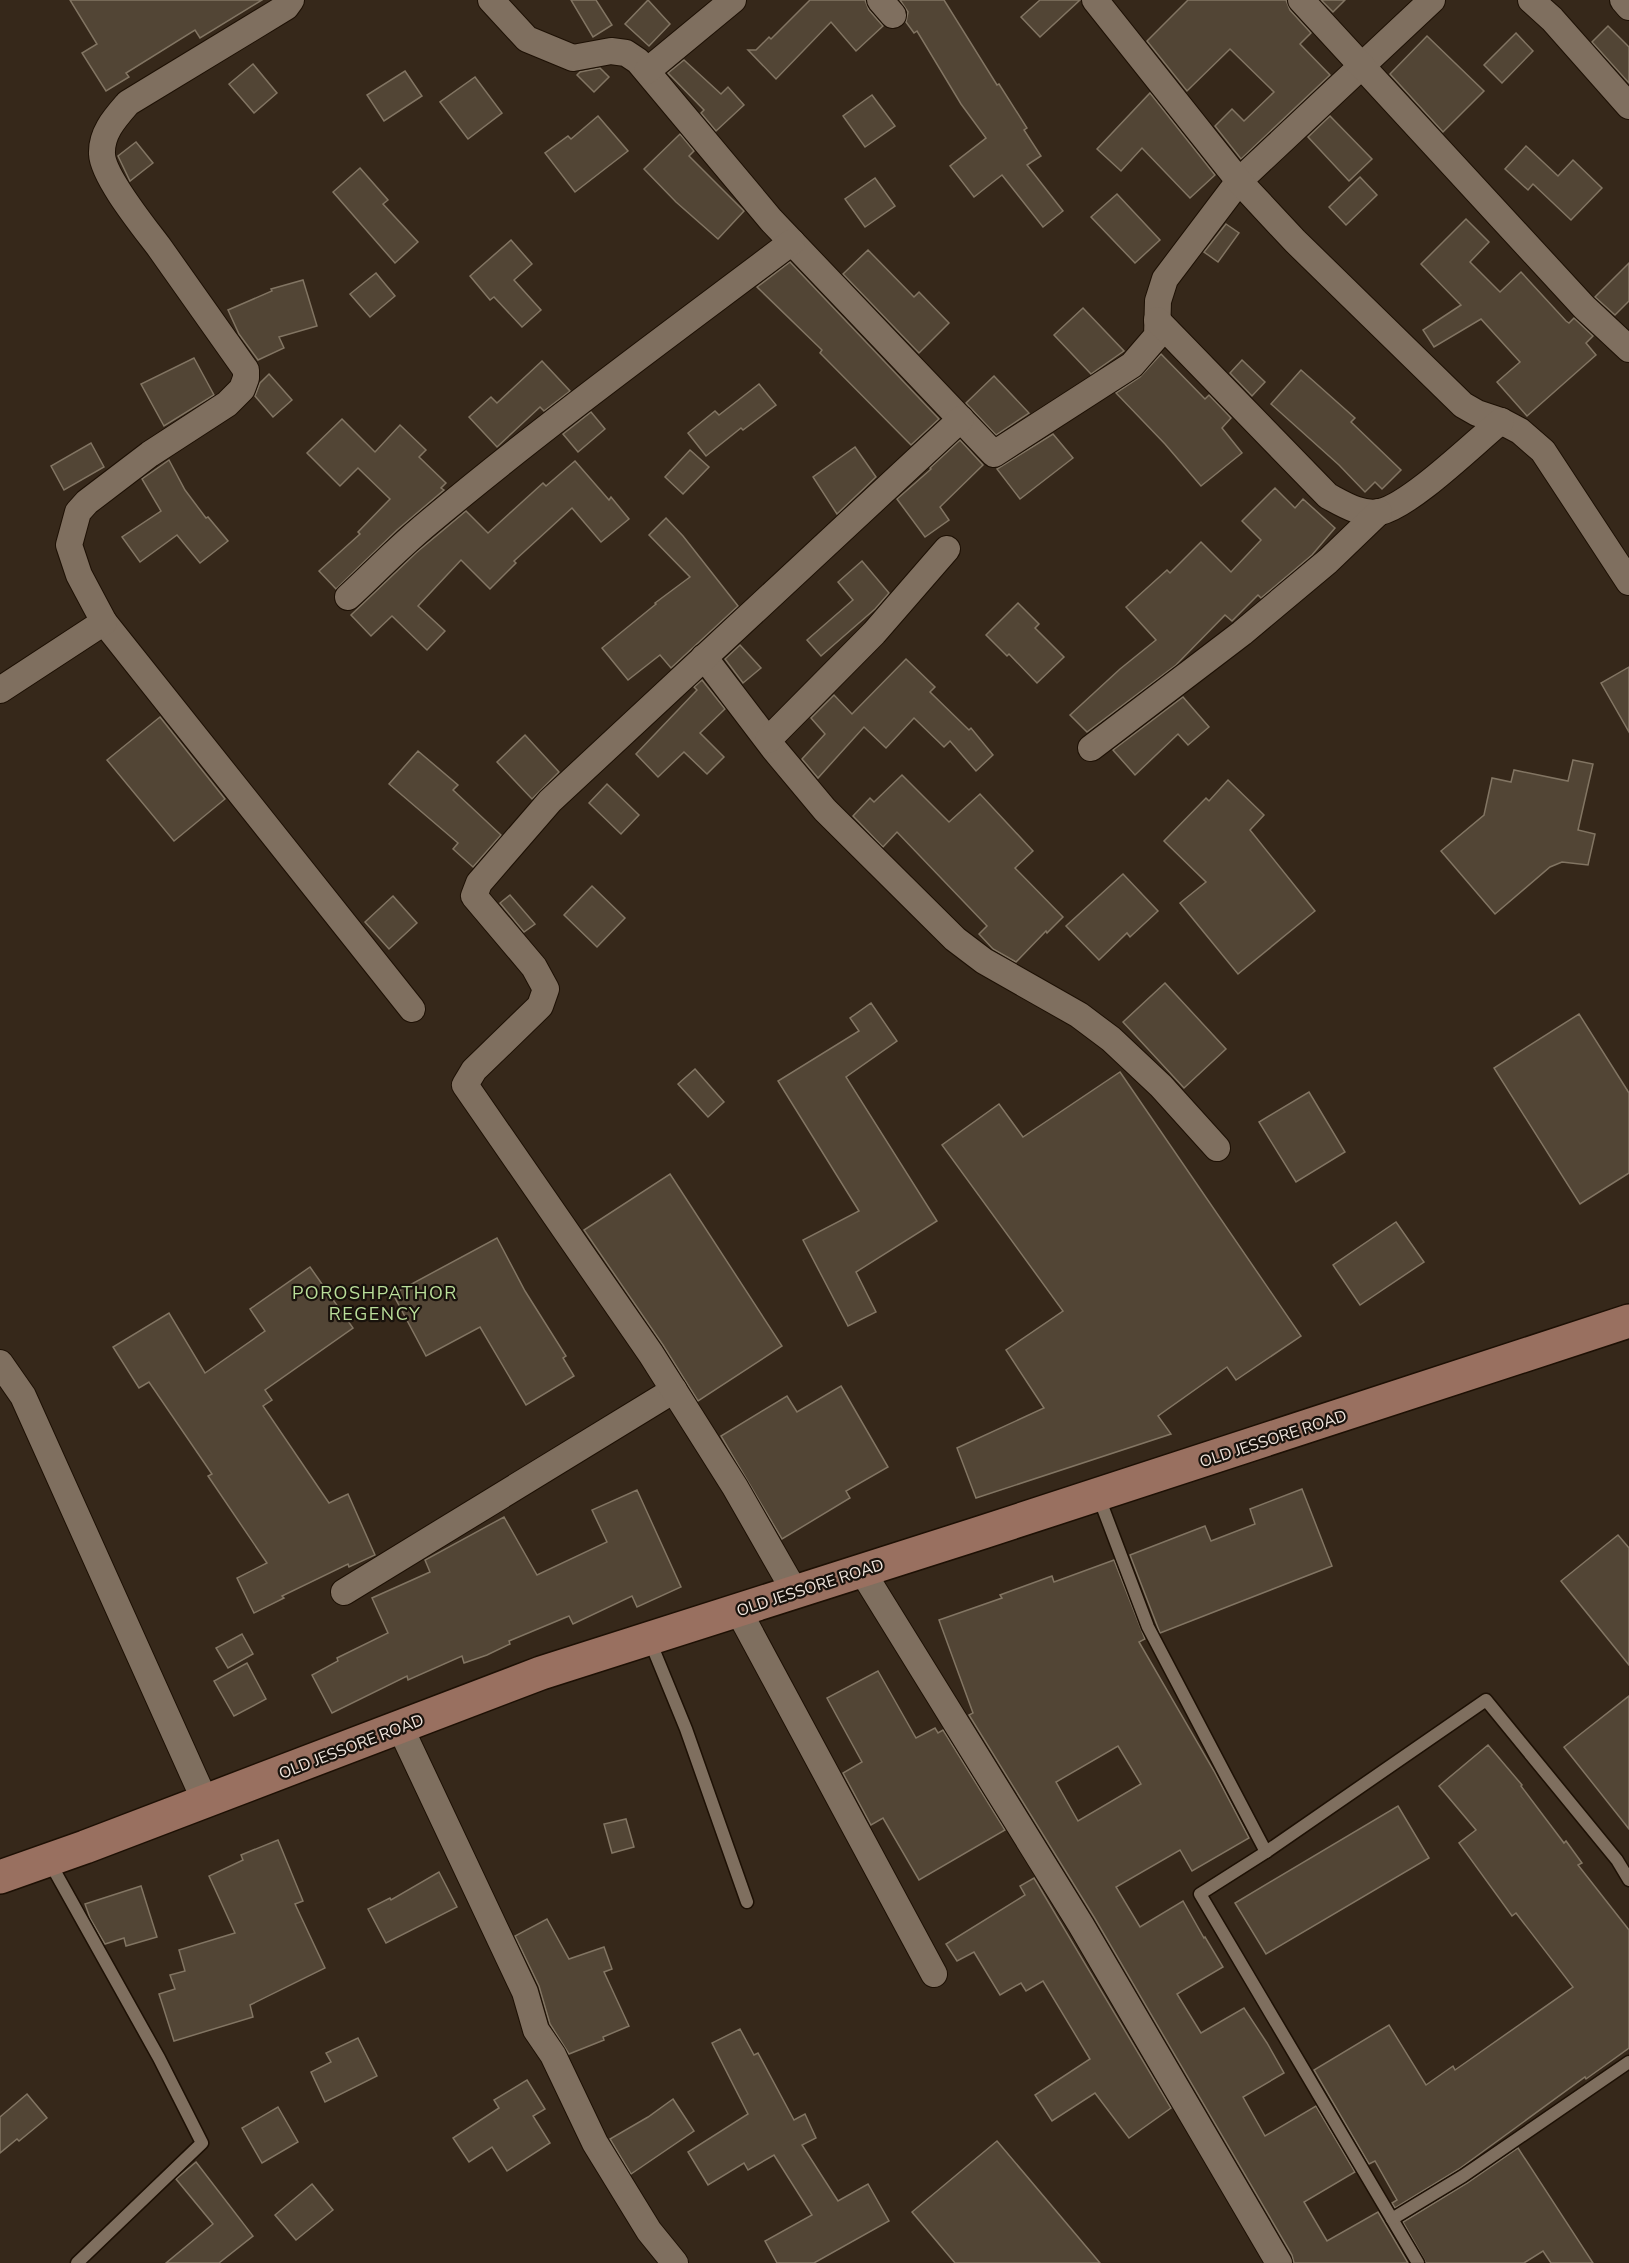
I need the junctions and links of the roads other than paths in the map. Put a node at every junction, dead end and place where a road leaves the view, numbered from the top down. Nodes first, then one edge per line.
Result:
1 (291, 0) edge
2 (491, 0) edge
3 (733, 0) edge
4 (1095, 0) edge
5 (1301, 0) edge
6 (1432, 0) edge
7 (1531, 0) edge
8 (1623, 0) edge
9 (1629, 7) edge
10 (1362, 67) junction
11 (648, 71) junction
12 (1629, 106) edge
13 (1239, 181) junction
14 (792, 242) junction
15 (1157, 320) junction
16 (1629, 350) edge
17 (961, 419) junction
18 (1501, 421) junction
19 (1379, 512) junction
20 (947, 549) dead end
21 (1629, 582) edge
22 (348, 597) dead end
23 (104, 622) junction
24 (705, 657) junction
25 (0, 690) edge
26 (768, 740) junction
27 (1091, 748) dead end
28 (412, 1009) dead end
29 (1217, 1148) dead end
30 (1629, 1321) edge
31 (0, 1363) edge
32 (674, 1390) junction
33 (1098, 1495) junction
34 (861, 1571) junction
35 (344, 1592) dead end
36 (795, 1592) junction
37 (738, 1610) junction
38 (649, 1640) junction
39 (400, 1727) junction
40 (205, 1801) junction
41 (1266, 1852) junction
42 (48, 1860) junction
43 (0, 1877) edge
44 (1629, 1880) edge
45 (747, 1902) dead end
46 (934, 1974) dead end
47 (1629, 2062) edge
48 (1392, 2219) junction
49 (76, 2263) edge
50 (675, 2263) edge
51 (1280, 2263) edge
52 (1418, 2263) edge

1 - 23 street
2 - 11 street
3 - 11 street
4 - 13 street
5 - 10 street
6 - 10 street
7 - 12 street
8 - 9 street
10 - 13 street
10 - 16 street
11 - 14 street
13 - 15 street
13 - 18 street
14 - 17 street
14 - 22 street
15 - 17 street
15 - 19 street
17 - 24 street
18 - 19 street
18 - 21 street
19 - 27 street
20 - 26 street
23 - 25 street
23 - 28 street
24 - 26 street
24 - 32 street
26 - 29 street
30 - 33 street, OLD JESSORE ROAD
31 - 40 street
32 - 35 street
32 - 36 street
33 - 34 street, OLD JESSORE ROAD
33 - 41 lane
34 - 36 street, OLD JESSORE ROAD
34 - 51 street
36 - 37 street, OLD JESSORE ROAD
37 - 38 street, OLD JESSORE ROAD
37 - 46 street
38 - 39 street, OLD JESSORE ROAD
38 - 45 lane
39 - 40 street, OLD JESSORE ROAD
39 - 50 street
40 - 42 street, OLD JESSORE ROAD
41 - 44 lane
41 - 48 lane
42 - 43 street, OLD JESSORE ROAD
42 - 49 lane
47 - 48 lane
48 - 52 lane

